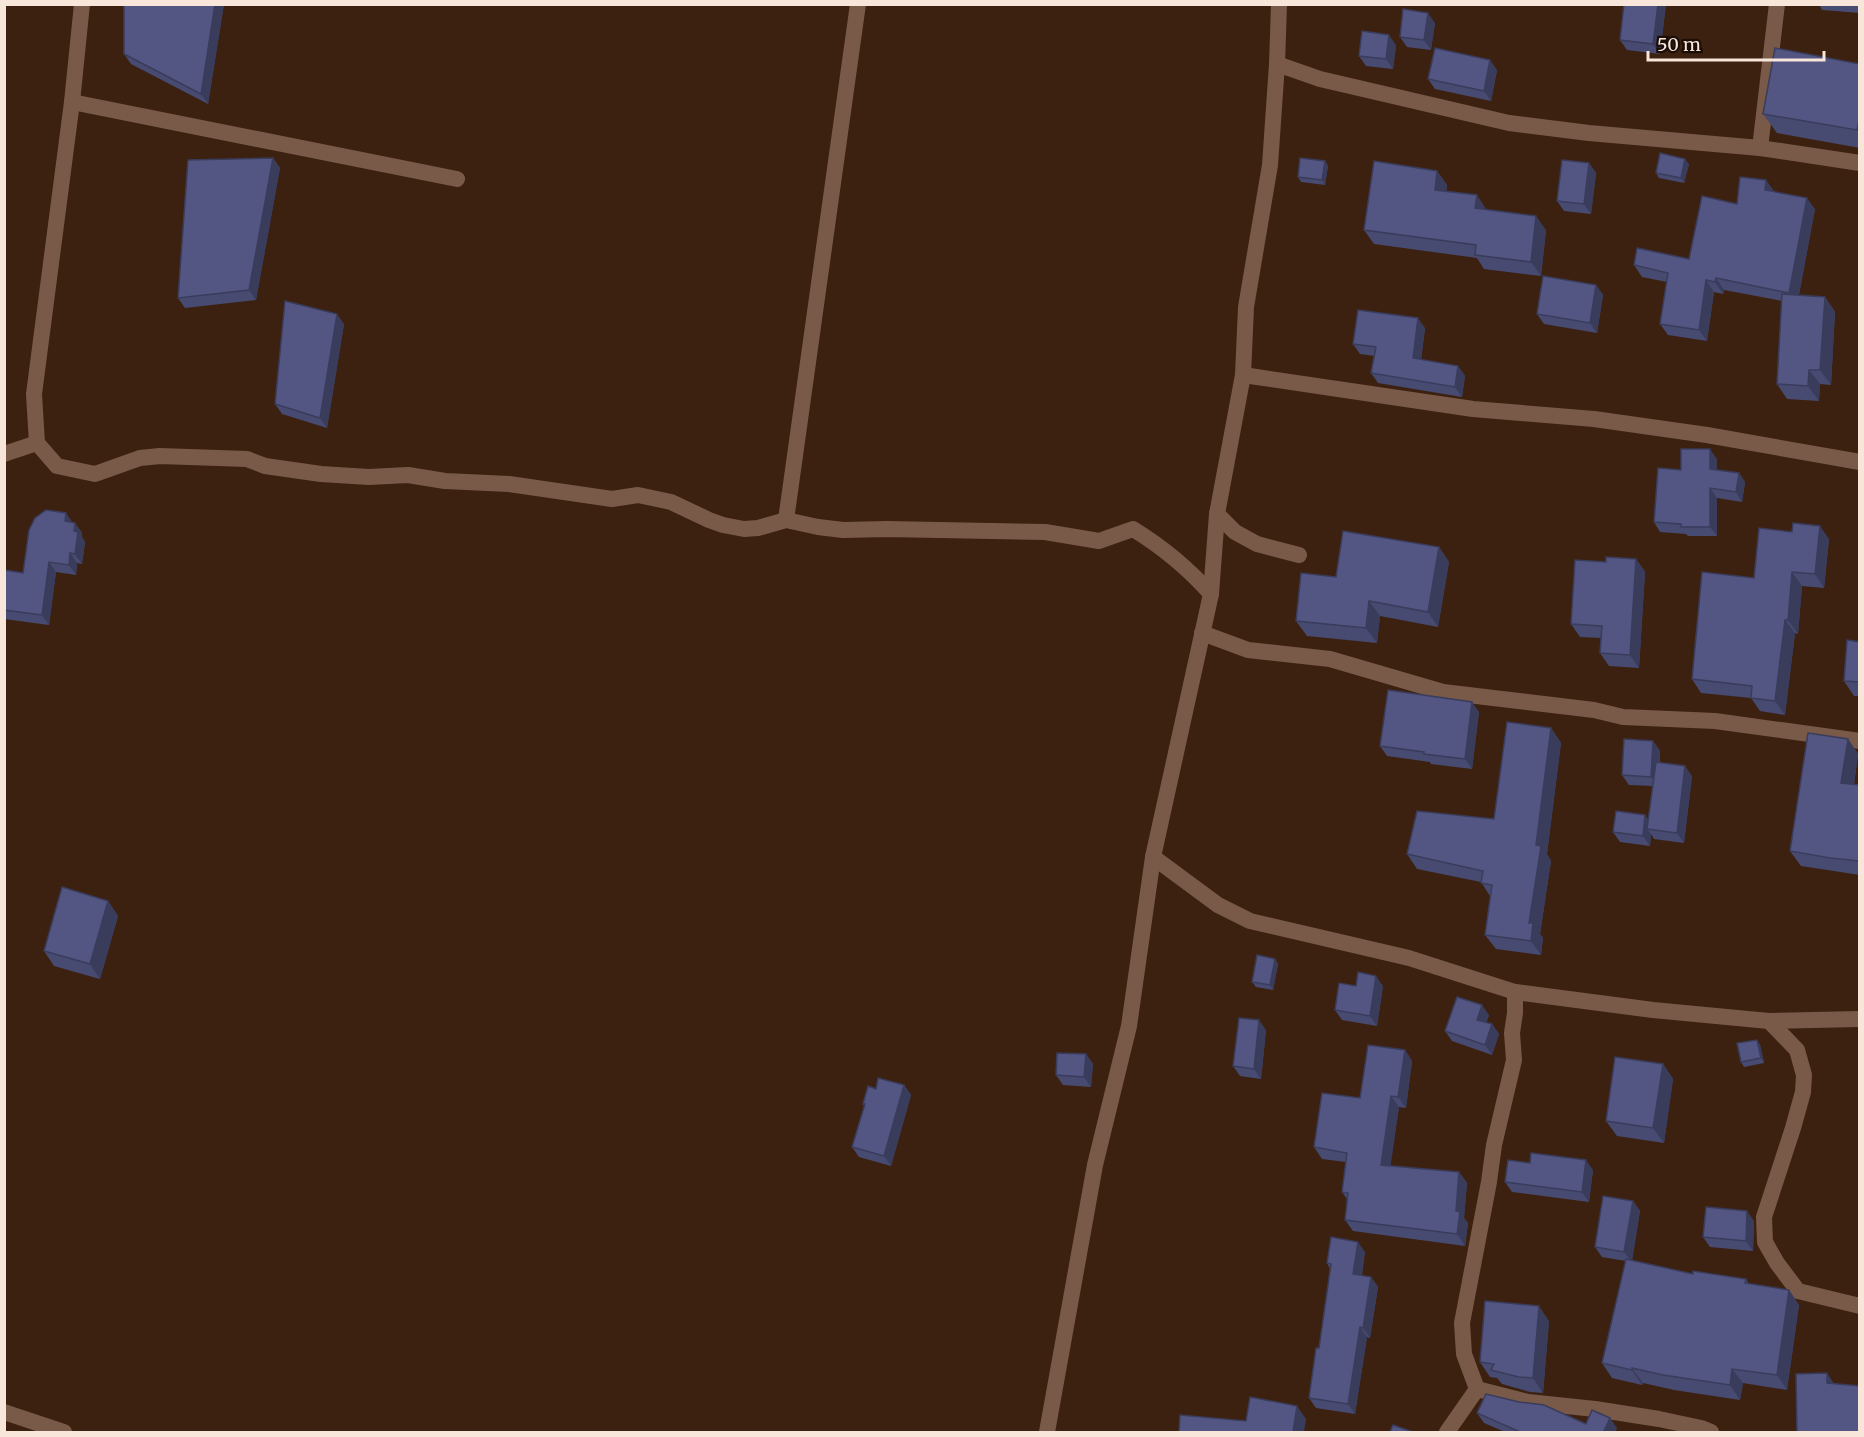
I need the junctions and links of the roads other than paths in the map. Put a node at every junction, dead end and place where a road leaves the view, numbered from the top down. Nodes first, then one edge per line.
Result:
1 (82, 4) edge
2 (858, 4) edge
3 (1280, 4) edge
4 (1777, 4) edge
5 (1277, 64) junction
6 (72, 102) junction
7 (1760, 148) junction
8 (1860, 163) edge
9 (457, 179) dead end
10 (1243, 375) junction
11 (37, 443) junction
12 (4, 454) edge
13 (1860, 462) edge
14 (1217, 514) junction
15 (786, 520) junction
16 (1299, 555) dead end
17 (1211, 594) junction
18 (1202, 633) junction
19 (1860, 741) edge
20 (1153, 857) junction
21 (1515, 992) junction
22 (1860, 1018) edge
23 (1769, 1021) junction
24 (1860, 1306) edge
25 (1476, 1389) junction
26 (4, 1412) edge
27 (63, 1432) edge
28 (1047, 1432) edge
29 (1447, 1432) edge
30 (1711, 1432) edge

1 - 6 street
2 - 15 street
3 - 5 street
4 - 7 street
5 - 7 street
5 - 10 street
6 - 9 street
6 - 11 street
7 - 8 street
10 - 13 street
10 - 14 street
11 - 12 street
11 - 15 street
14 - 16 street
14 - 17 street
15 - 17 street
17 - 18 street
18 - 19 street
18 - 20 street
20 - 21 street
20 - 28 street
21 - 23 street
21 - 25 street
22 - 23 street
23 - 24 street
25 - 29 street
25 - 30 street
26 - 27 street

